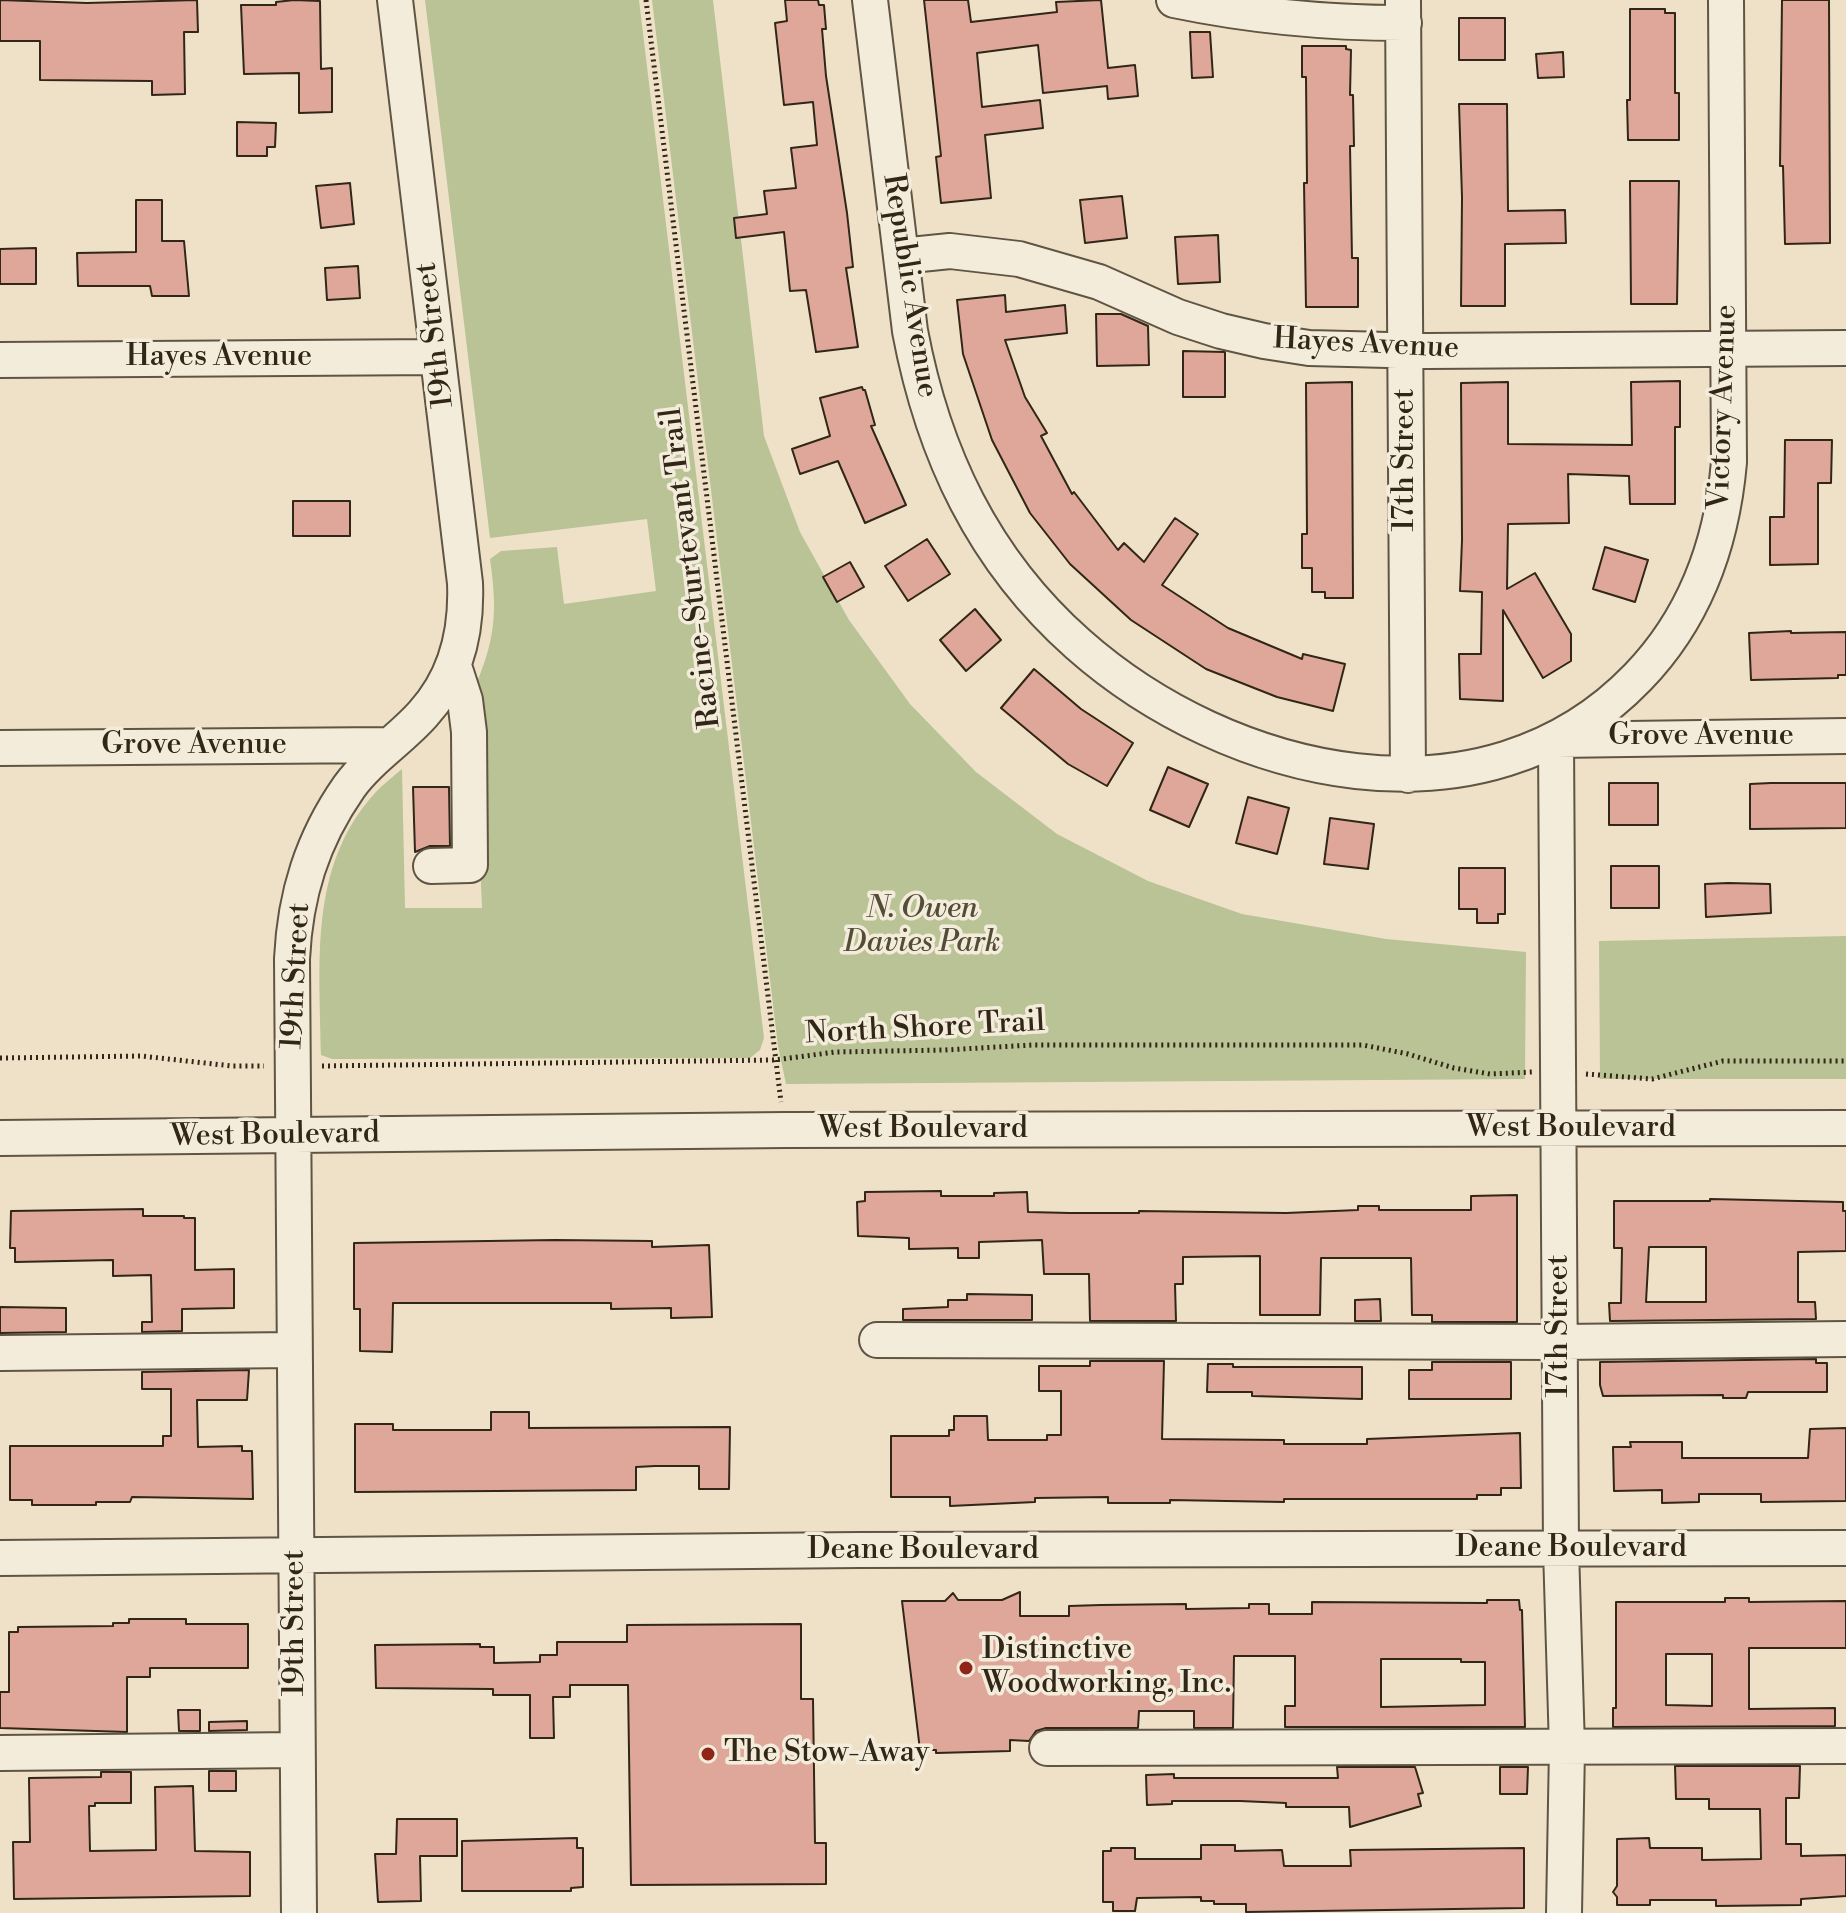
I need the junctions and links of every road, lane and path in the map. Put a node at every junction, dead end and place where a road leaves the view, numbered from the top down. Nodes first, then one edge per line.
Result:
1 (395, 0) edge
2 (646, 0) edge
3 (870, 0) edge
4 (1174, 0) edge
5 (1726, 0) edge
6 (1404, 12) edge
7 (901, 256) junction
8 (1728, 348) junction
9 (1846, 348) edge
10 (1405, 350) junction
11 (438, 357) junction
12 (0, 360) edge
13 (454, 666) junction
14 (1846, 736) edge
15 (1556, 740) junction
16 (388, 745) junction
17 (0, 748) edge
18 (1408, 775) junction
19 (431, 866) dead end
20 (0, 1058) edge
21 (774, 1060) junction
22 (1846, 1061) edge
23 (293, 1066) junction
24 (1558, 1072) junction
25 (1846, 1128) edge
26 (1559, 1129) junction
27 (786, 1130) junction
28 (293, 1137) junction
29 (0, 1138) edge
30 (1846, 1339) edge
31 (877, 1340) dead end
32 (1560, 1342) junction
33 (294, 1350) junction
34 (0, 1353) edge
35 (1846, 1548) edge
36 (1561, 1549) junction
37 (296, 1556) junction
38 (0, 1558) edge
39 (1846, 1746) edge
40 (1047, 1748) dead end
41 (1567, 1748) junction
42 (297, 1750) junction
43 (0, 1753) edge
44 (299, 1913) edge
45 (1564, 1913) edge

1 - 11 street, 19th Street
2 - 21 path, Racine-Sturtevant Trail
3 - 7 street, Republic Avenue
4 - 6 street
5 - 8 street, Victory Avenue
6 - 10 street, 17th Street
7 - 10 street, Hayes Avenue
7 - 18 street, Republic Avenue
8 - 9 street, Hayes Avenue
8 - 10 street, Hayes Avenue
8 - 15 street, Victory Avenue
10 - 18 street, 17th Street
11 - 12 street, Hayes Avenue
11 - 13 street, 19th Street
13 - 16 street, 19th Street
13 - 19 street
14 - 15 street, Grove Avenue
15 - 18 street, Victory Avenue
15 - 24 street, 17th Street
16 - 17 street, Grove Avenue
16 - 23 street, 19th Street
20 - 23 path, North Shore Trail
21 - 23 path, North Shore Trail
21 - 24 path, North Shore Trail
21 - 27 path, Racine-Sturtevant Trail
22 - 24 path, North Shore Trail
23 - 28 street, 19th Street
24 - 26 street, 17th Street
25 - 26 street, West Boulevard
26 - 27 street, West Boulevard
26 - 32 street, 17th Street
27 - 28 street, West Boulevard
28 - 29 street, West Boulevard
28 - 33 street, 19th Street
30 - 32 street
31 - 32 street
32 - 36 street, 17th Street
33 - 34 street
33 - 37 street, 19th Street
35 - 36 street, Deane Boulevard
36 - 37 street, Deane Boulevard
36 - 41 street, 17th Street
37 - 38 street, Deane Boulevard
37 - 42 street, 19th Street
39 - 41 street
40 - 41 street
41 - 45 street, 17th Street
42 - 43 street
42 - 44 street, 19th Street

